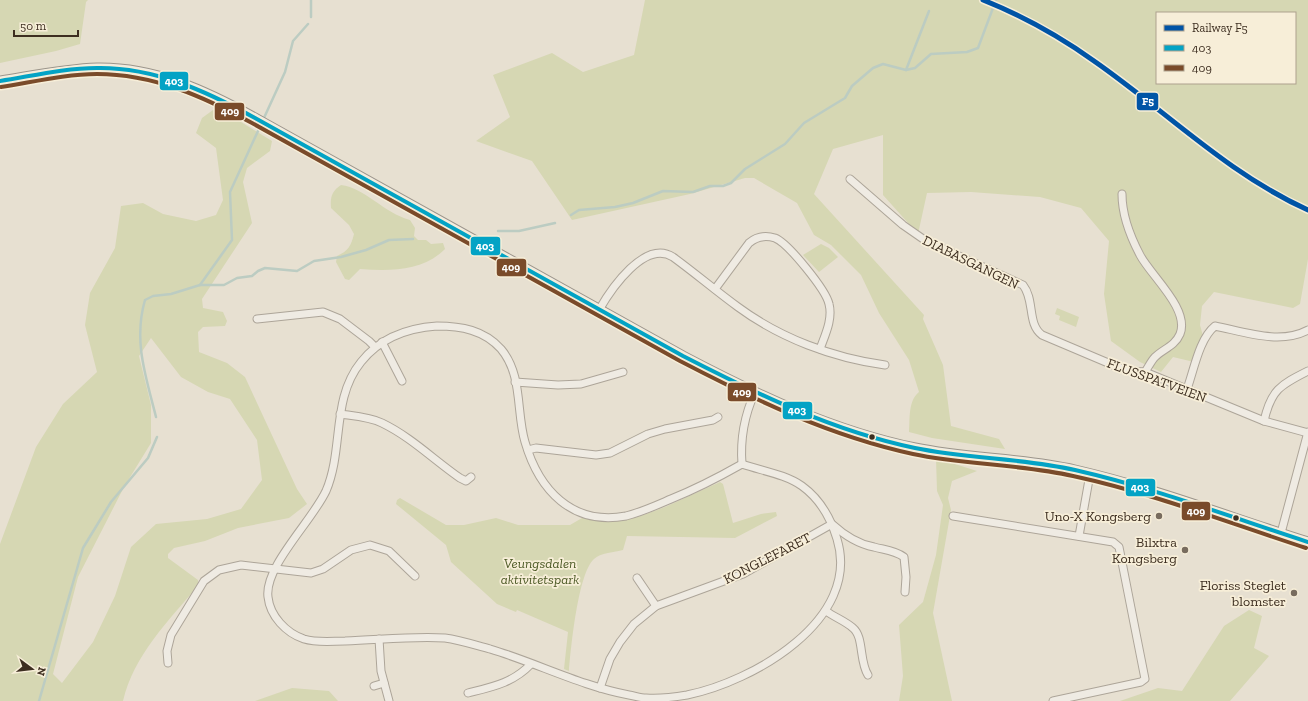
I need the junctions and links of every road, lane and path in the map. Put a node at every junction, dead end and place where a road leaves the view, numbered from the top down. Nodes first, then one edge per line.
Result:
1 (0, 81) edge
2 (850, 179) dead end
3 (1122, 194) dead end
4 (715, 289) junction
5 (598, 310) junction
6 (257, 319) dead end
7 (1035, 326) joint
8 (1308, 330) edge
9 (382, 342) junction
10 (375, 347) junction
11 (820, 349) junction
12 (884, 365) dead end
13 (1308, 371) edge
14 (623, 372) dead end
15 (1145, 372) junction
16 (402, 380) dead end
17 (515, 382) junction
18 (1187, 390) junction
19 (755, 392) junction
20 (340, 414) junction
21 (718, 417) dead end
22 (1264, 421) junction
23 (1308, 433) edge
24 (528, 450) junction
25 (742, 464) junction
26 (1090, 474) junction
27 (471, 478) dead end
28 (953, 516) dead end
29 (832, 524) junction
30 (1280, 533) junction
31 (1079, 536) junction
32 (1308, 542) edge
33 (274, 569) junction
34 (415, 576) dead end
35 (637, 578) dead end
36 (905, 592) dead end
37 (656, 606) junction
38 (826, 611) junction
39 (379, 639) junction
40 (168, 663) dead end
41 (530, 664) junction
42 (868, 675) dead end
43 (384, 683) junction
44 (374, 686) dead end
45 (600, 688) junction
46 (468, 693) dead end
47 (646, 700) edge
48 (389, 701) edge
49 (1053, 701) edge

1 - 5 main road
2 - 7 street, DIABASGANGEN
3 - 15 street
4 - 5 street
4 - 11 street
4 - 11 street
5 - 19 main road
6 - 10 street
7 - 15 street, FLUSSPATVEIEN
8 - 18 street
9 - 10 street
9 - 16 street
9 - 17 street
10 - 20 street
11 - 12 street
13 - 22 street
14 - 17 street
15 - 18 street, FLUSSPATVEIEN
17 - 24 street
18 - 22 street, FLUSSPATVEIEN
19 - 25 street
19 - 26 main road
20 - 27 street
20 - 33 street
21 - 24 street
22 - 23 street, FLUSSPATVEIEN
23 - 30 street, FLUSSPATVEIEN
24 - 25 street
25 - 29 street
26 - 30 main road
26 - 31 street
28 - 31 street
29 - 36 street
29 - 37 street, KONGLEFARET
29 - 38 street
30 - 32 main road
31 - 49 street
33 - 34 street
33 - 39 street
33 - 40 street
35 - 37 street
37 - 45 street, KONGLEFARET
38 - 42 street
38 - 47 street
39 - 41 street
39 - 43 street
41 - 45 street
41 - 46 street
43 - 44 street
43 - 48 street
45 - 47 street

